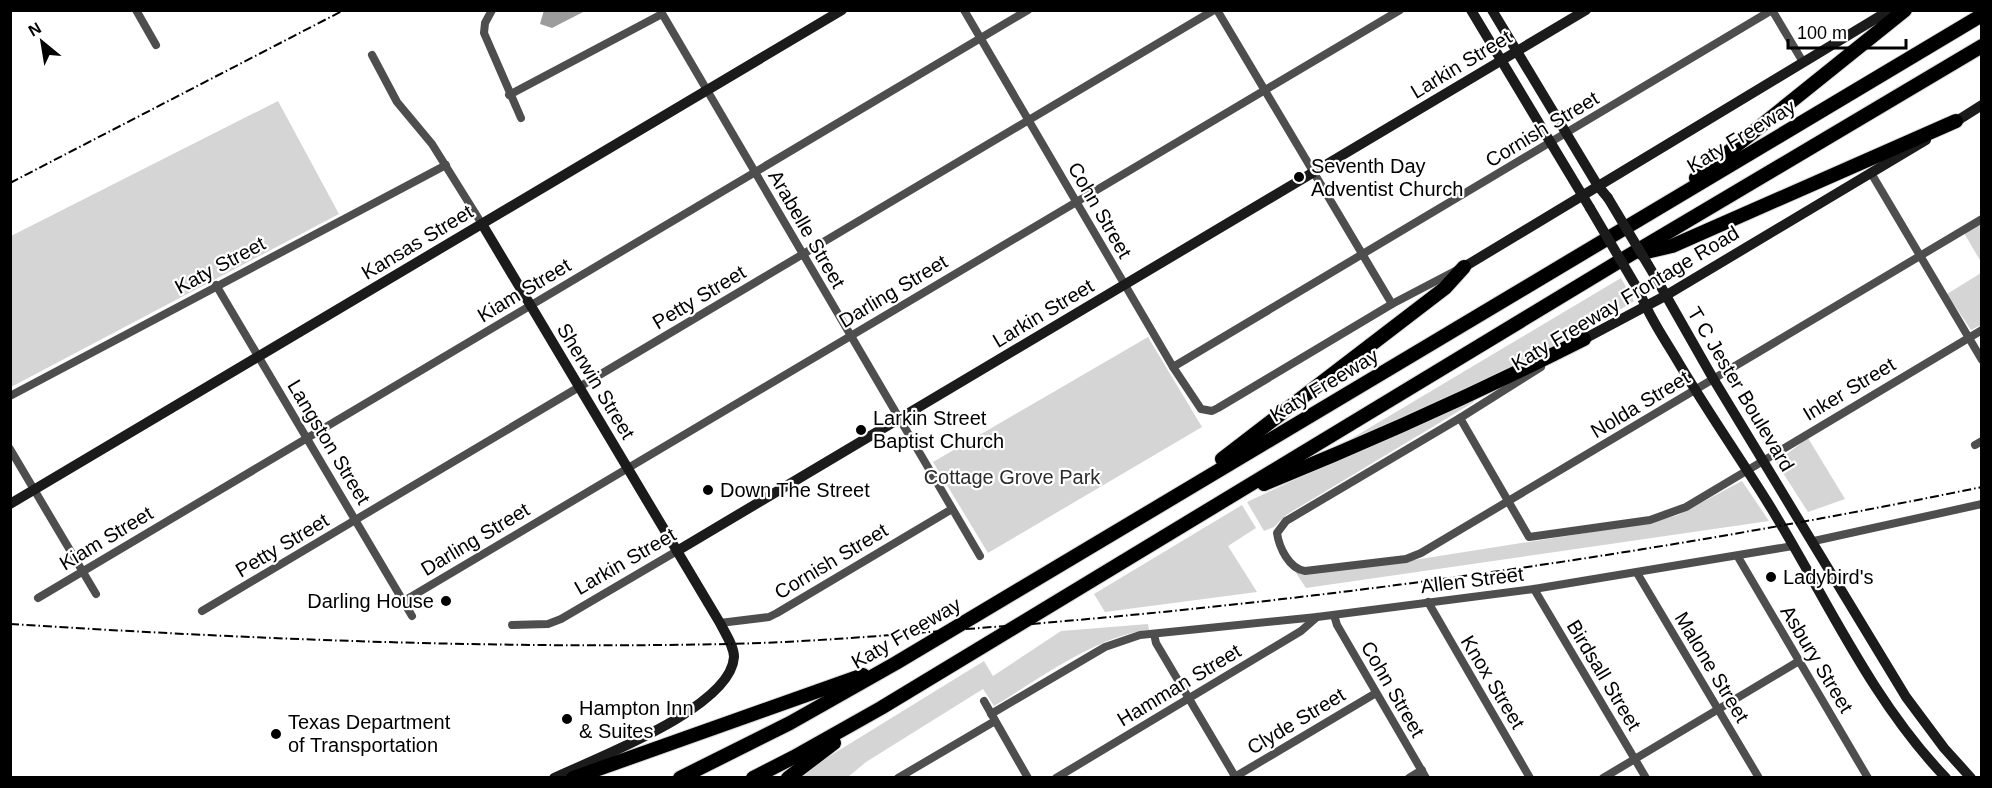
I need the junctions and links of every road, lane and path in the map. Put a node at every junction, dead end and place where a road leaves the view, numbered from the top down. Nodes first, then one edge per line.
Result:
1 (136, 10) edge
2 (492, 10) edge
3 (842, 10) edge
4 (964, 10) edge
5 (1028, 10) edge
6 (1215, 10) edge
7 (1400, 10) edge
8 (1471, 10) edge
9 (1492, 10) edge
10 (1586, 10) edge
11 (1772, 10) edge
12 (1890, 10) edge
13 (1905, 10) edge
14 (661, 12) edge
15 (1982, 15) edge
16 (981, 39) junction
17 (156, 45) dead end
18 (1982, 46) edge
19 (1518, 51) junction
20 (372, 55) dead end
21 (1502, 61) junction
22 (1803, 62) junction
23 (706, 90) junction
24 (1264, 91) junction
25 (509, 95) junction
26 (1982, 105) edge
27 (521, 118) dead end
28 (1029, 120) junction
29 (1956, 121) junction
30 (1567, 134) junction
31 (1551, 143) junction
32 (447, 165) junction
33 (754, 172) junction
34 (1313, 173) junction
35 (1871, 173) junction
36 (1598, 186) junction
37 (1582, 195) junction
38 (1076, 202) junction
39 (1656, 210) junction
40 (1982, 219) edge
41 (482, 224) junction
42 (803, 254) junction
43 (1363, 255) junction
44 (1920, 255) junction
45 (1628, 256) junction
46 (1464, 267) junction
47 (216, 285) junction
48 (1125, 285) junction
49 (1665, 296) junction
50 (1392, 304) junction
51 (530, 306) junction
52 (1645, 307) junction
53 (1982, 330) edge
54 (851, 336) junction
55 (1968, 338) junction
56 (1584, 339) junction
57 (258, 356) junction
58 (1982, 360) edge
59 (1173, 368) junction
60 (1714, 380) junction
61 (579, 388) junction
62 (1695, 391) junction
63 (10, 396) edge
64 (1460, 418) junction
65 (899, 419) junction
66 (306, 438) junction
67 (10, 449) edge
68 (1764, 460) junction
69 (627, 469) junction
70 (1746, 471) junction
71 (34, 489) junction
72 (1178, 494) junction
73 (1226, 499) junction
74 (1509, 500) junction
75 (10, 504) edge
76 (1982, 504) edge
77 (952, 509) junction
78 (356, 520) junction
79 (1814, 541) junction
80 (1793, 546) junction
81 (677, 551) junction
82 (981, 556) dead end
83 (1738, 557) junction
84 (1299, 570) joint
85 (83, 571) junction
86 (1637, 573) junction
87 (1534, 589) junction
88 (96, 594) dead end
89 (38, 598) dead end
90 (404, 601) junction
91 (1428, 602) junction
92 (202, 611) dead end
93 (1334, 615) junction
94 (412, 616) dead end
95 (1858, 616) junction
96 (1317, 617) junction
97 (720, 623) junction
98 (512, 625) dead end
99 (1840, 627) junction
100 (1154, 634) junction
101 (1799, 661) junction
102 (896, 663) junction
103 (1376, 693) junction
104 (1906, 697) junction
105 (1189, 698) junction
106 (984, 701) dead end
107 (1890, 707) junction
108 (881, 708) junction
109 (1719, 709) junction
110 (993, 717) junction
111 (1634, 758) junction
112 (1424, 774) edge
113 (554, 777) edge
114 (573, 777) edge
115 (680, 777) edge
116 (753, 777) edge
117 (788, 777) edge
118 (898, 777) edge
119 (1028, 777) edge
120 (1056, 777) edge
121 (1235, 777) edge
122 (1409, 777) edge
123 (1530, 777) edge
124 (1603, 777) edge
125 (1646, 777) edge
126 (1759, 777) edge
127 (1868, 777) edge
128 (1946, 777) edge
129 (1971, 777) edge

1 - 17 street
2 - 25 street
3 - 23 main road, Kansas Street
4 - 16 street, Cohn Street
5 - 16 street, Kiam Street
6 - 24 street
6 - 28 street, Petty Street
7 - 24 street, Darling Street
8 - 21 main road, T C Jester Boulevard
9 - 19 main road, T C Jester Boulevard
10 - 19 main road, Larkin Street
11 - 22 street
11 - 30 street, Cornish Street
12 - 22 main road
13 - 39 highway
14 - 23 street, Arabelle Street
14 - 25 street
15 - 39 highway, Katy Freeway
16 - 28 street, Cohn Street
16 - 33 street, Kiam Street
18 - 45 highway
19 - 21 main road, Larkin Street
19 - 30 main road, T C Jester Boulevard
20 - 32 street, Sherwin Street
21 - 31 main road, T C Jester Boulevard
21 - 34 main road, Larkin Street
22 - 36 main road
23 - 33 street, Arabelle Street
23 - 41 main road, Kansas Street
24 - 34 street
24 - 38 street, Darling Street
25 - 27 street
26 - 29 main road, Katy Freeway Frontage Road
28 - 38 street, Cohn Street
28 - 42 street, Petty Street
29 - 35 main road, Katy Freeway Frontage Road
29 - 45 highway
30 - 31 street, Cornish Street
30 - 36 main road, T C Jester Boulevard
31 - 37 main road, T C Jester Boulevard
31 - 43 street, Cornish Street
32 - 41 street, Sherwin Street
32 - 47 street, Katy Street
33 - 42 street, Arabelle Street
33 - 51 street, Kiam Street
34 - 43 street
34 - 48 main road, Larkin Street
35 - 44 street
35 - 49 main road, Katy Freeway Frontage Road
36 - 37 main road
36 - 49 main road, T C Jester Boulevard, bridge
37 - 46 main road
37 - 52 main road, T C Jester Boulevard, bridge
38 - 48 street, Cohn Street
38 - 54 street, Darling Street
39 - 72 highway, Katy Freeway
40 - 44 street, Nolda Street
41 - 51 main road, Sherwin Street
41 - 57 main road, Kansas Street
42 - 54 street, Arabelle Street
42 - 61 street, Petty Street
43 - 50 street
43 - 59 street, Cornish Street
44 - 55 street
44 - 60 street, Nolda Street
45 - 73 highway
46 - 50 street
46 - 72 highway
47 - 57 street, Langston Street
47 - 63 street, Katy Street
48 - 59 street, Cohn Street
48 - 65 main road, Larkin Street
49 - 52 main road, Katy Freeway Frontage Road
49 - 60 main road, T C Jester Boulevard
50 - 59 street, Cohn Street
51 - 61 main road, Sherwin Street
51 - 66 street, Kiam Street
52 - 56 main road, Katy Freeway Frontage Road
52 - 62 main road, T C Jester Boulevard
53 - 55 street, Inker Street
54 - 65 street, Arabelle Street
54 - 69 street, Darling Street
55 - 58 street
55 - 68 street, Inker Street
56 - 64 street, Katy Freeway Frontage Road
56 - 73 highway
57 - 66 street, Langston Street
57 - 71 main road, Kansas Street
60 - 62 street, Nolda Street
60 - 68 main road, T C Jester Boulevard
61 - 69 main road, Sherwin Street
61 - 78 street, Petty Street
62 - 70 main road, T C Jester Boulevard
62 - 74 street, Nolda Street
64 - 74 street
64 - 84 street, Katy Freeway Frontage Road
65 - 77 street, Arabelle Street
65 - 81 main road, Larkin Street
66 - 78 street, Langston Street
66 - 85 street, Kiam Street
67 - 71 street
68 - 70 street, Inker Street
68 - 79 main road, T C Jester Boulevard
69 - 81 main road, Sherwin Street
69 - 90 street, Darling Street
70 - 74 street, Inker Street
70 - 80 main road, T C Jester Boulevard
71 - 75 main road, Kansas Street
71 - 85 street
72 - 102 highway, Katy Freeway
73 - 108 highway
74 - 84 street, Nolda Street
76 - 79 street
77 - 82 street, Arabelle Street
77 - 97 street, Cornish Street
78 - 90 street, Langston Street
78 - 92 street, Petty Street
79 - 95 main road, T C Jester Boulevard
80 - 83 street, Allen Street
80 - 99 main road, T C Jester Boulevard
81 - 97 main road, Sherwin Street
81 - 98 street, Larkin Street
83 - 86 street, Allen Street
83 - 101 street, Asbury Street
85 - 88 street
85 - 89 street, Kiam Street
86 - 87 street, Allen Street
86 - 109 street, Malone Street
87 - 91 street, Allen Street
87 - 111 street, Birdsall Street
90 - 94 street, Langston Street
91 - 93 street, Allen Street
91 - 123 street, Knox Street
93 - 96 street, Allen Street
93 - 103 street, Cohn Street
95 - 99 main road
95 - 104 main road, T C Jester Boulevard
96 - 100 street, Allen Street
96 - 105 street, Hamman Street
97 - 113 main road, Sherwin Street
99 - 107 main road, T C Jester Boulevard
100 - 105 street
100 - 110 street, Allen Street
101 - 109 street
101 - 127 street, Asbury Street
102 - 114 highway
102 - 115 highway, Katy Freeway
103 - 112 street, Cohn Street
103 - 121 street, Clyde Street
104 - 107 main road
104 - 129 main road, T C Jester Boulevard
105 - 120 street, Hamman Street
105 - 121 street
106 - 110 street
107 - 128 main road, T C Jester Boulevard
108 - 116 highway
108 - 117 highway
109 - 111 street
109 - 126 street, Malone Street
110 - 118 street, Allen Street
110 - 119 street
111 - 124 street
111 - 125 street, Birdsall Street
112 - 122 street

